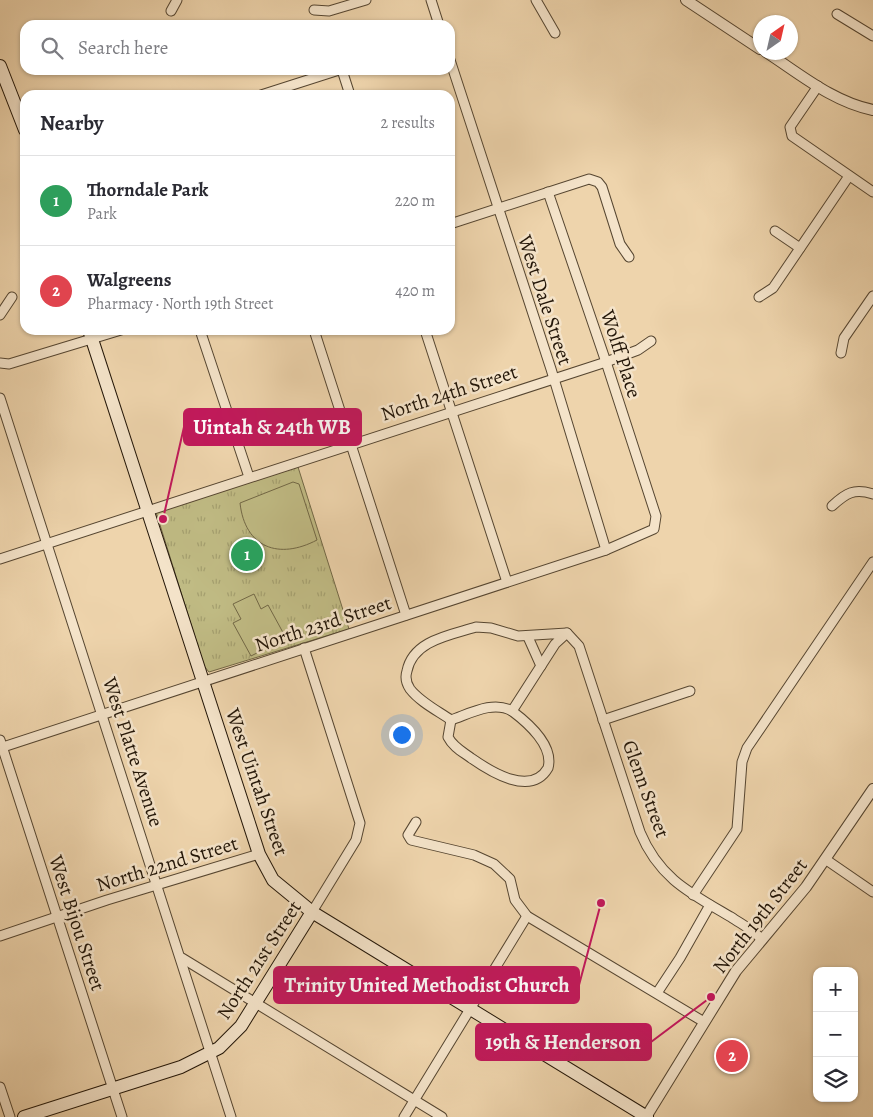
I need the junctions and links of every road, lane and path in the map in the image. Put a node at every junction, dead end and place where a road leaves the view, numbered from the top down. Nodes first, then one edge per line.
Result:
1 (177, 0) edge
2 (366, 0) edge
3 (431, 0) edge
4 (536, 0) edge
5 (686, 0) edge
6 (314, 10) dead end
7 (171, 11) dead end
8 (838, 14) dead end
9 (437, 20) edge
10 (555, 33) dead end
11 (873, 36) edge
12 (753, 44) edge
13 (778, 60) edge
14 (0, 66) edge
15 (324, 75) edge
16 (342, 75) edge
17 (455, 75) edge
18 (818, 86) junction
19 (277, 90) edge
20 (348, 90) edge
21 (873, 110) edge
22 (20, 117) edge
23 (849, 176) junction
24 (548, 192) junction
25 (873, 192) edge
26 (497, 209) junction
27 (455, 222) edge
28 (775, 231) dead end
29 (800, 248) junction
30 (629, 257) dead end
31 (873, 296) edge
32 (12, 297) dead end
33 (759, 297) dead end
34 (0, 315) edge
35 (91, 335) edge
36 (202, 335) edge
37 (316, 335) edge
38 (427, 335) edge
39 (651, 341) dead end
40 (842, 353) dead end
41 (606, 362) junction
42 (4, 364) edge
43 (553, 378) junction
44 (0, 398) edge
45 (452, 411) junction
46 (352, 444) junction
47 (249, 477) junction
48 (873, 494) edge
49 (832, 506) dead end
50 (147, 510) junction
51 (654, 529) joint
52 (47, 544) junction
53 (606, 550) junction
54 (0, 559) edge
55 (873, 562) edge
56 (507, 582) junction
57 (406, 615) junction
58 (567, 633) junction
59 (528, 637) junction
60 (304, 648) junction
61 (541, 666) junction
62 (202, 682) junction
63 (690, 691) dead end
64 (512, 711) junction
65 (102, 714) junction
66 (451, 720) junction
67 (603, 720) junction
68 (1, 745) edge
69 (873, 789) edge
70 (416, 822) dead end
71 (259, 854) junction
72 (825, 859) junction
73 (157, 884) junction
74 (873, 892) edge
75 (693, 895) junction
76 (710, 905) junction
77 (312, 912) junction
78 (527, 916) junction
79 (56, 918) junction
80 (0, 936) edge
81 (762, 940) junction
82 (182, 958) junction
83 (656, 993) junction
84 (256, 1003) junction
85 (470, 1008) junction
86 (704, 1022) junction
87 (211, 1054) junction
88 (0, 1087) edge
89 (113, 1088) junction
90 (414, 1100) junction
91 (10, 1117) edge
92 (24, 1117) edge
93 (122, 1117) edge
94 (231, 1117) edge
95 (404, 1117) edge
96 (442, 1117) edge
97 (647, 1117) edge

1 - 7 street
2 - 6 street
3 - 9 street
4 - 10 street
5 - 12 street
8 - 11 street
13 - 18 street
14 - 22 main road
15 - 19 street
16 - 20 street
17 - 26 street, West Dale Street
18 - 21 street
18 - 23 street
23 - 25 street
23 - 29 street
24 - 26 street
24 - 30 street
24 - 41 street, Wolff Place
26 - 27 street
26 - 43 street, West Dale Street
28 - 29 street
29 - 33 street
31 - 40 street
32 - 34 street
35 - 42 street
35 - 50 main road, West Uintah Street
36 - 47 street
37 - 46 street
38 - 45 street
39 - 41 street, North 24th Street
41 - 43 street, North 24th Street
41 - 51 street, Wolff Place
43 - 45 street, North 24th Street
43 - 53 street, West Dale Street
44 - 52 street, West Platte Avenue
45 - 46 street, North 24th Street
45 - 56 street
46 - 47 street, North 24th Street
46 - 57 street
47 - 50 street, North 24th Street
48 - 49 street
50 - 52 street, North 24th Street
50 - 62 main road, West Uintah Street
51 - 53 street, North 23rd Street
52 - 54 street, North 24th Street
52 - 65 street, West Platte Avenue
53 - 56 street, North 23rd Street
55 - 75 street
56 - 57 street, North 23rd Street
57 - 60 street, North 23rd Street
58 - 59 street
58 - 61 street
58 - 67 street, Glenn Street
59 - 61 street
59 - 66 street
60 - 62 street, North 23rd Street
60 - 77 street, North 21st Street
61 - 64 street
62 - 65 street, North 23rd Street
62 - 71 main road, West Uintah Street
63 - 67 street
64 - 66 street
64 - 66 street
65 - 68 street, North 23rd Street
65 - 73 street, West Platte Avenue
67 - 75 street, Glenn Street
68 - 79 street, West Bijou Street
69 - 72 street, North 19th Street
70 - 78 street
71 - 73 street, North 22nd Street
71 - 77 main road, West Uintah Street
72 - 74 street
72 - 81 street, North 19th Street
73 - 79 street, North 22nd Street
73 - 82 street, West Platte Avenue
75 - 76 street, Glenn Street
76 - 81 street, Glenn Street
76 - 83 street
77 - 84 main road, North 21st Street
77 - 85 main road, West Uintah Street
78 - 83 street
78 - 85 street
79 - 80 street, North 22nd Street
79 - 89 street, West Bijou Street
81 - 86 street, North 19th Street
82 - 84 street
82 - 87 street, West Platte Avenue
83 - 86 street
84 - 87 main road, North 21st Street
84 - 90 street
85 - 90 street
85 - 97 main road, West Uintah Street
86 - 97 street, North 19th Street
87 - 89 main road, North 21st Street
87 - 94 street, West Platte Avenue
88 - 91 street
89 - 92 main road, North 21st Street
89 - 93 street, West Bijou Street
90 - 95 street
90 - 96 street

